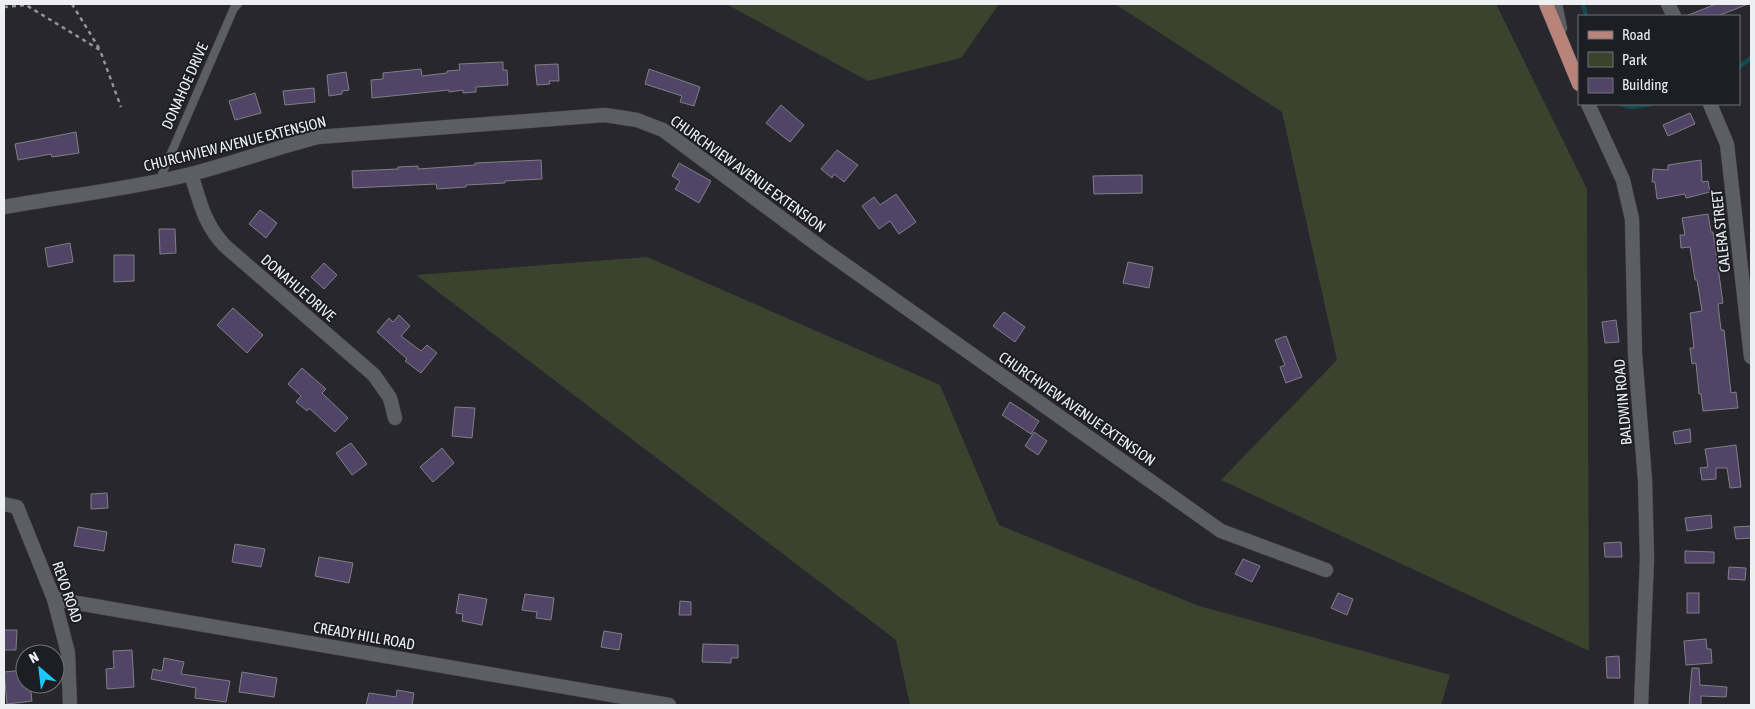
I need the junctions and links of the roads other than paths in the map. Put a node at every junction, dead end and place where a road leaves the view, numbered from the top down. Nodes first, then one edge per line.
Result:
1 (238, 4) edge
2 (1546, 4) edge
3 (1555, 4) edge
4 (1578, 81) edge
5 (1578, 82) edge
6 (1588, 105) edge
7 (1711, 105) edge
8 (191, 174) junction
9 (159, 181) junction
10 (4, 207) edge
11 (1751, 357) edge
12 (395, 418) dead end
13 (4, 504) edge
14 (1326, 570) dead end
15 (54, 598) junction
16 (70, 705) edge
17 (669, 705) edge
18 (1642, 705) edge

1 - 9 lane, DONAHOE DRIVE
2 - 5 main road
3 - 4 street
6 - 18 street, BALDWIN ROAD
7 - 11 street, CALERA STREET
8 - 9 street, CHURCHVIEW AVENUE EXTENSION
8 - 12 street, DONAHUE DRIVE
8 - 14 street, CHURCHVIEW AVENUE EXTENSION
9 - 10 street, CHURCHVIEW AVENUE EXTENSION
13 - 15 street, REVO ROAD
15 - 16 street, REVO ROAD
15 - 17 street, CREADY HILL ROAD

